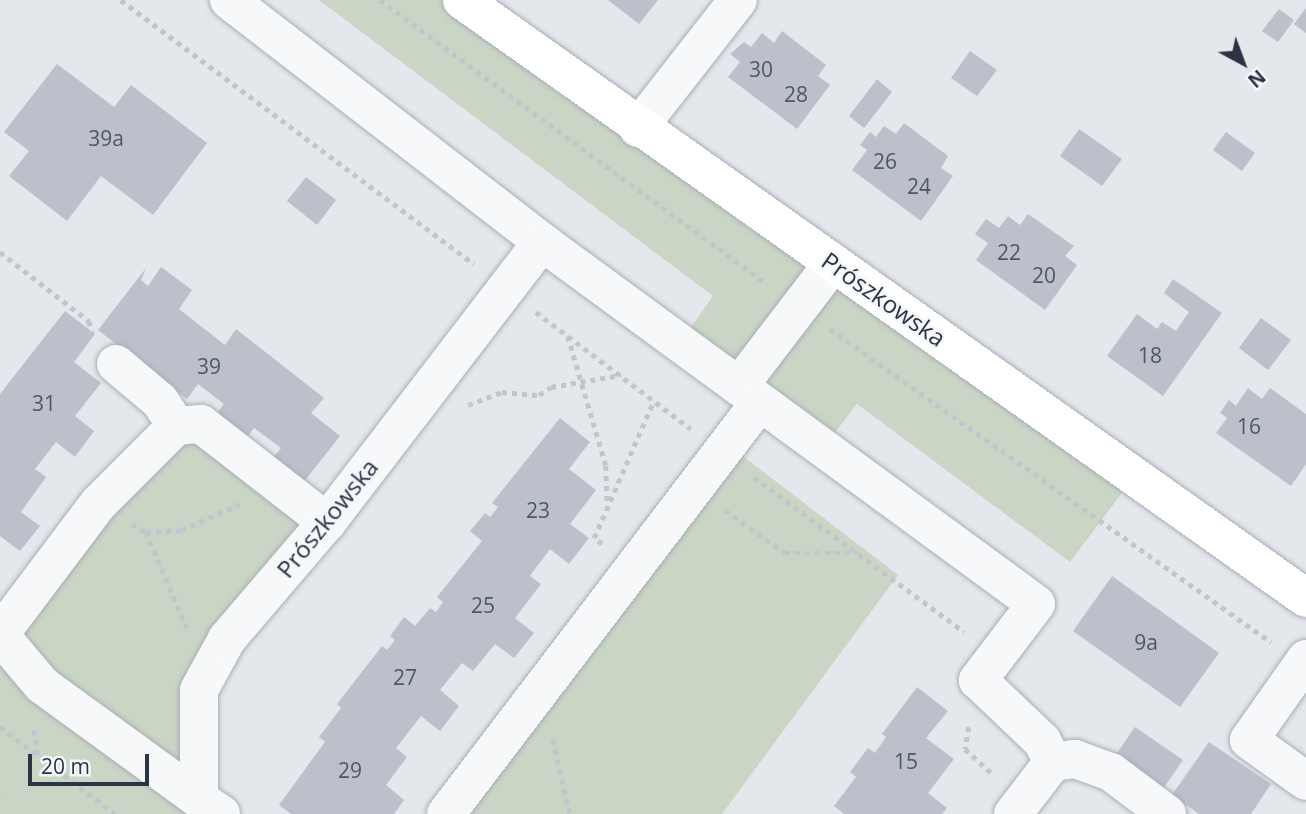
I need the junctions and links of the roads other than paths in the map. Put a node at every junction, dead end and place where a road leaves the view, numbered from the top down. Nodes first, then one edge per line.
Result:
1 (229, 0) edge
2 (462, 0) edge
3 (738, 0) edge
4 (638, 128) junction
5 (542, 242) junction
6 (832, 263) junction
7 (116, 365) road end
8 (749, 394) junction
9 (176, 426) junction
10 (327, 522) junction
11 (1306, 598) edge
12 (0, 635) edge
13 (1304, 662) edge
14 (1053, 762) junction
15 (1306, 780) edge
16 (210, 807) edge
17 (1018, 808) edge
18 (446, 814) edge
19 (1167, 814) edge

1 - 5 street
2 - 4 main road, Prószkowska
3 - 4 street
4 - 6 main road, Prószkowska
5 - 8 street
5 - 10 street, Prószkowska
6 - 8 street
6 - 11 main road, Prószkowska
7 - 9 street
8 - 14 street
8 - 18 street
9 - 10 street
9 - 12 street
10 - 16 street, Prószkowska
12 - 16 street
13 - 15 street
14 - 17 street
14 - 19 street

